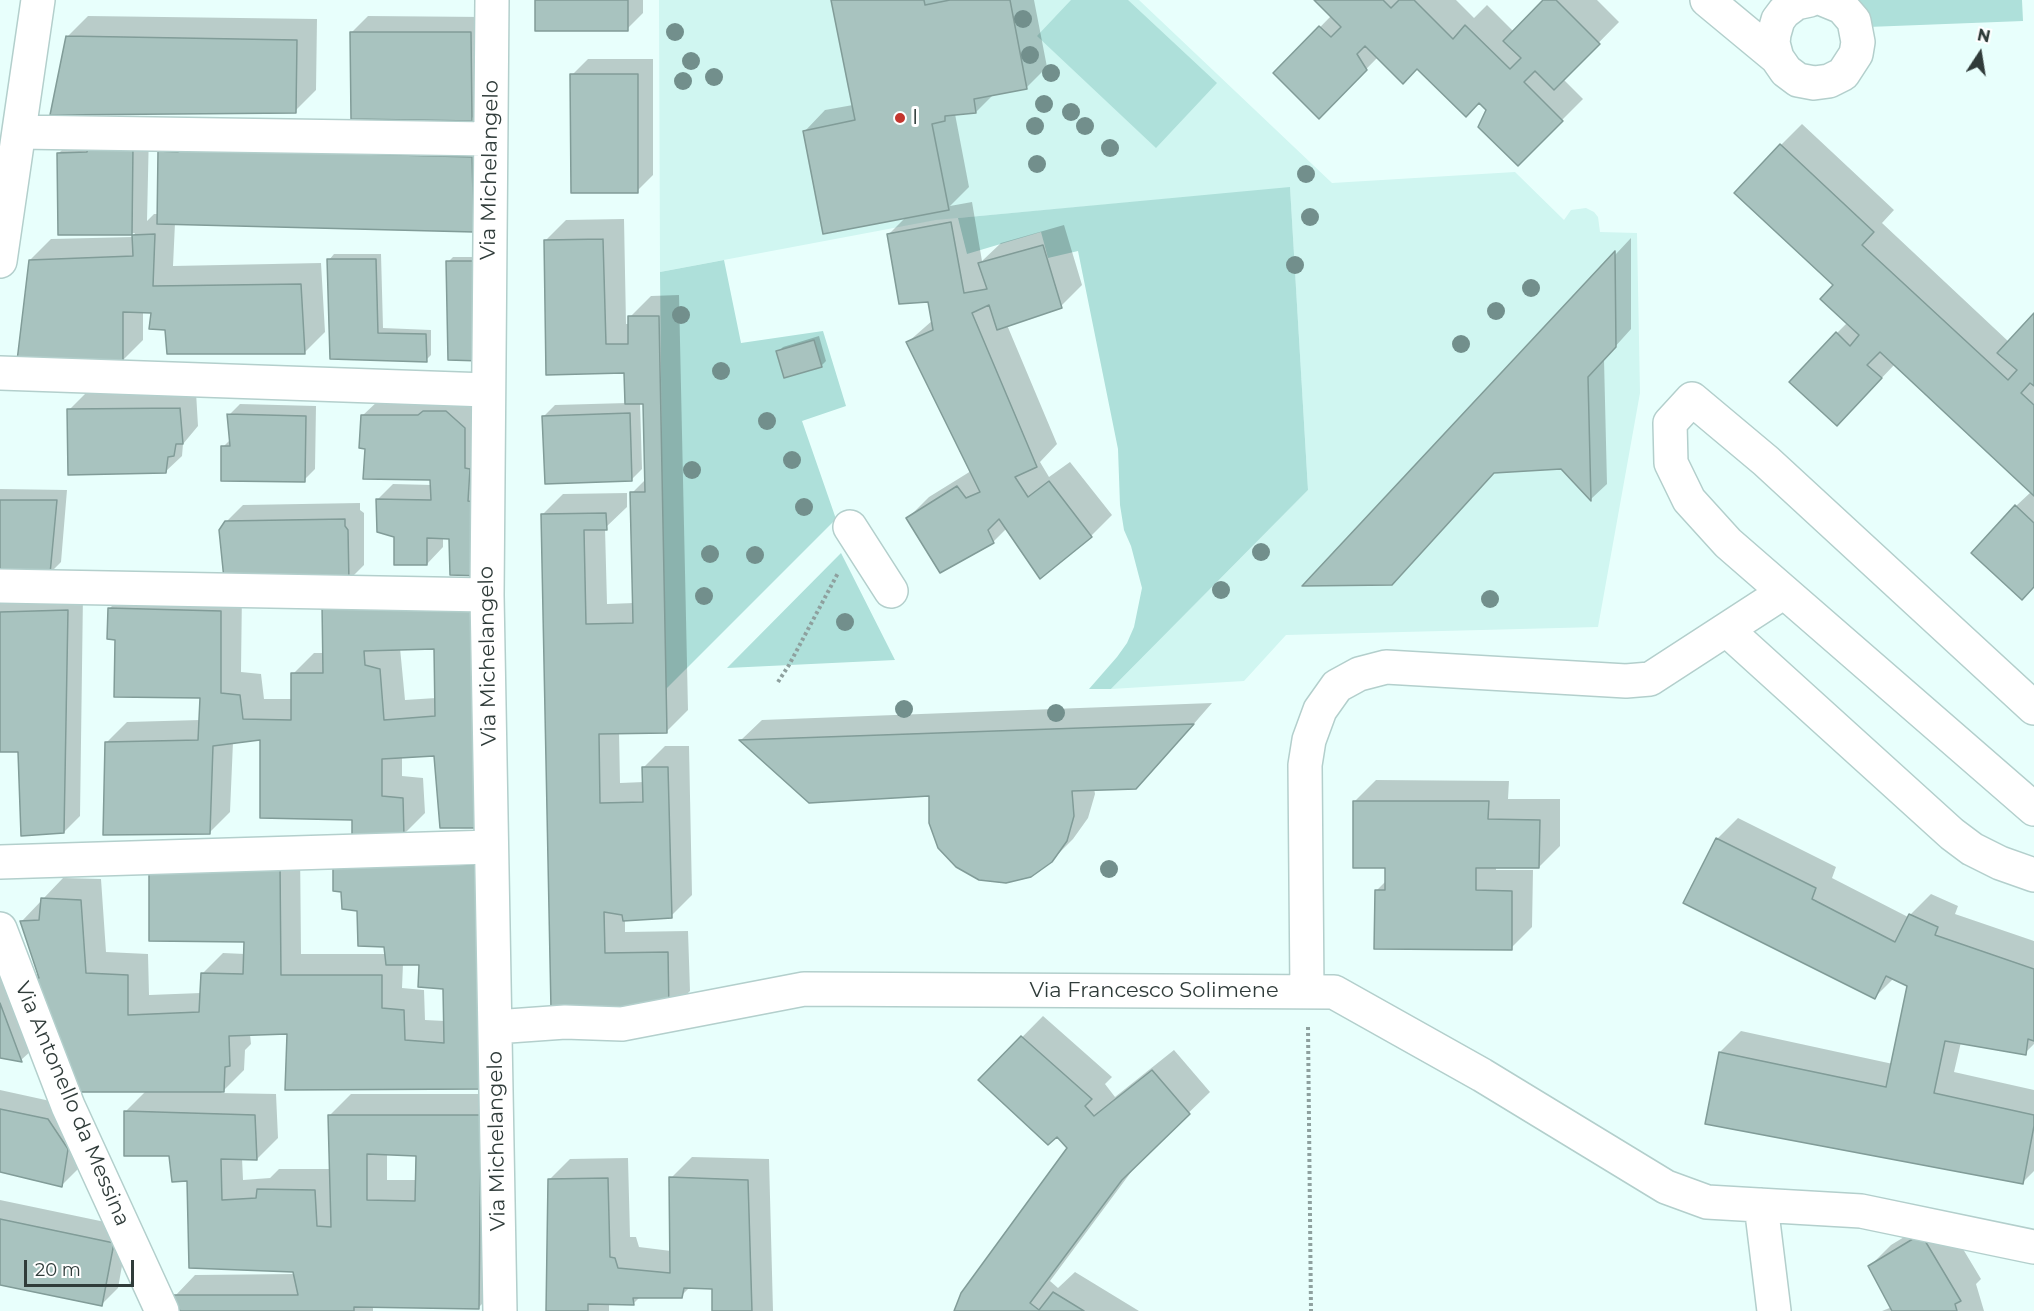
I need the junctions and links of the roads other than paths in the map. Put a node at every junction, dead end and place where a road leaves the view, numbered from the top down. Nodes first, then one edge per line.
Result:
1 (38, 0) edge
2 (492, 0) edge
3 (1707, 0) edge
4 (1810, 0) edge
5 (1825, 0) edge
6 (1777, 57) junction
7 (19, 132) junction
8 (490, 139) junction
9 (0, 261) edge
10 (0, 373) edge
11 (487, 390) junction
12 (853, 532) road end
13 (0, 586) edge
14 (891, 591) dead end
15 (1784, 592) junction
16 (487, 595) junction
17 (1727, 630) junction
18 (2034, 708) edge
19 (2034, 809) edge
20 (491, 848) junction
21 (0, 862) edge
22 (2034, 875) edge
23 (0, 929) edge
24 (1307, 992) junction
25 (495, 1027) junction
26 (1761, 1205) junction
27 (2034, 1248) edge
28 (162, 1311) edge
29 (500, 1311) edge
30 (1774, 1311) edge

1 - 7 street
2 - 8 street, Via Michelangelo
3 - 6 street
4 - 6 street
5 - 6 street
7 - 8 street
7 - 9 street
8 - 11 street, Via Michelangelo
10 - 11 street
11 - 16 street, Via Michelangelo
12 - 14 street
13 - 16 street
15 - 17 street
15 - 18 street
15 - 19 street
16 - 20 street, Via Michelangelo
17 - 22 street
17 - 24 street
20 - 21 street
20 - 25 street, Via Michelangelo
23 - 28 street, Via Antonello da Messina
24 - 25 street, Via Francesco Solimene
24 - 26 street, Via Francesco Solimene
25 - 29 street, Via Michelangelo
26 - 27 street, Via Francesco Solimene
26 - 30 street

